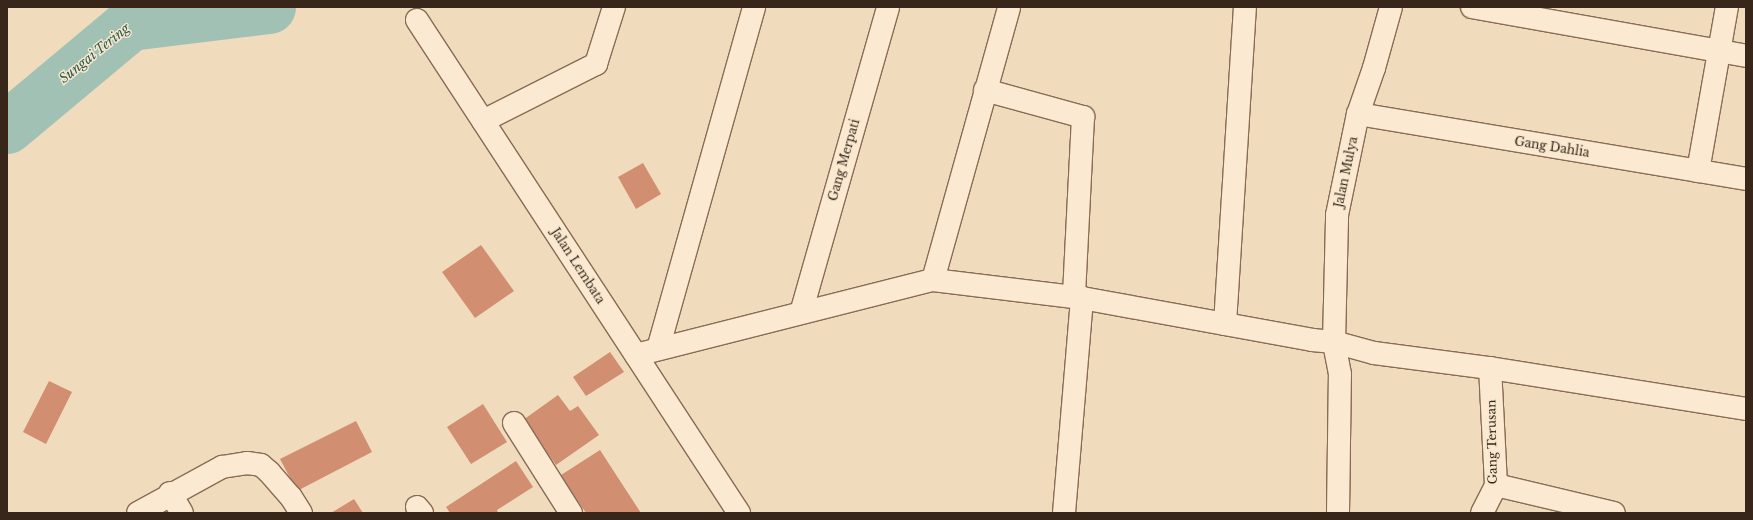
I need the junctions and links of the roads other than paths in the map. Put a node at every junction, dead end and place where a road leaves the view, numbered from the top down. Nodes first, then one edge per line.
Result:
1 (614, 7) edge
2 (754, 7) edge
3 (888, 7) edge
4 (1009, 7) edge
5 (1245, 7) edge
6 (1391, 7) edge
7 (1472, 7) edge
8 (1727, 7) edge
9 (417, 20) dead end
10 (1719, 51) junction
11 (1746, 56) edge
12 (985, 90) junction
13 (1358, 114) junction
14 (483, 121) junction
15 (1698, 171) junction
16 (1746, 179) edge
17 (933, 280) junction
18 (1078, 297) junction
19 (801, 313) junction
20 (1225, 324) junction
21 (1334, 342) junction
22 (658, 349) junction
23 (636, 355) junction
24 (1490, 368) junction
25 (1746, 409) edge
26 (514, 423) dead end
27 (1496, 485) junction
28 (170, 494) junction
29 (138, 513) edge
30 (182, 513) edge
31 (301, 513) edge
32 (571, 513) edge
33 (739, 513) edge
34 (1064, 513) edge
35 (1338, 513) edge
36 (1482, 513) edge
37 (1614, 513) edge

1 - 14 street
2 - 22 street
3 - 19 street, Gang Merpati
4 - 12 street
5 - 20 street
6 - 13 street, Jalan Mulya
7 - 10 street
8 - 10 street
9 - 14 street, Jalan Lembata
10 - 11 street
10 - 15 street
12 - 17 street
12 - 18 street
13 - 15 street, Gang Dahlia
13 - 21 street, Jalan Mulya
14 - 23 street, Jalan Lembata
15 - 16 street, Gang Dahlia
17 - 18 street
17 - 19 street
18 - 20 street
18 - 34 street
19 - 22 street
20 - 21 street
21 - 24 street
21 - 35 street, Jalan Mulya
22 - 23 street
23 - 33 street, Jalan Lembata
24 - 25 street
24 - 27 street, Gang Terusan
26 - 32 street
27 - 36 street, Gang Terusan
27 - 37 street
28 - 29 street
28 - 30 street
28 - 31 street

